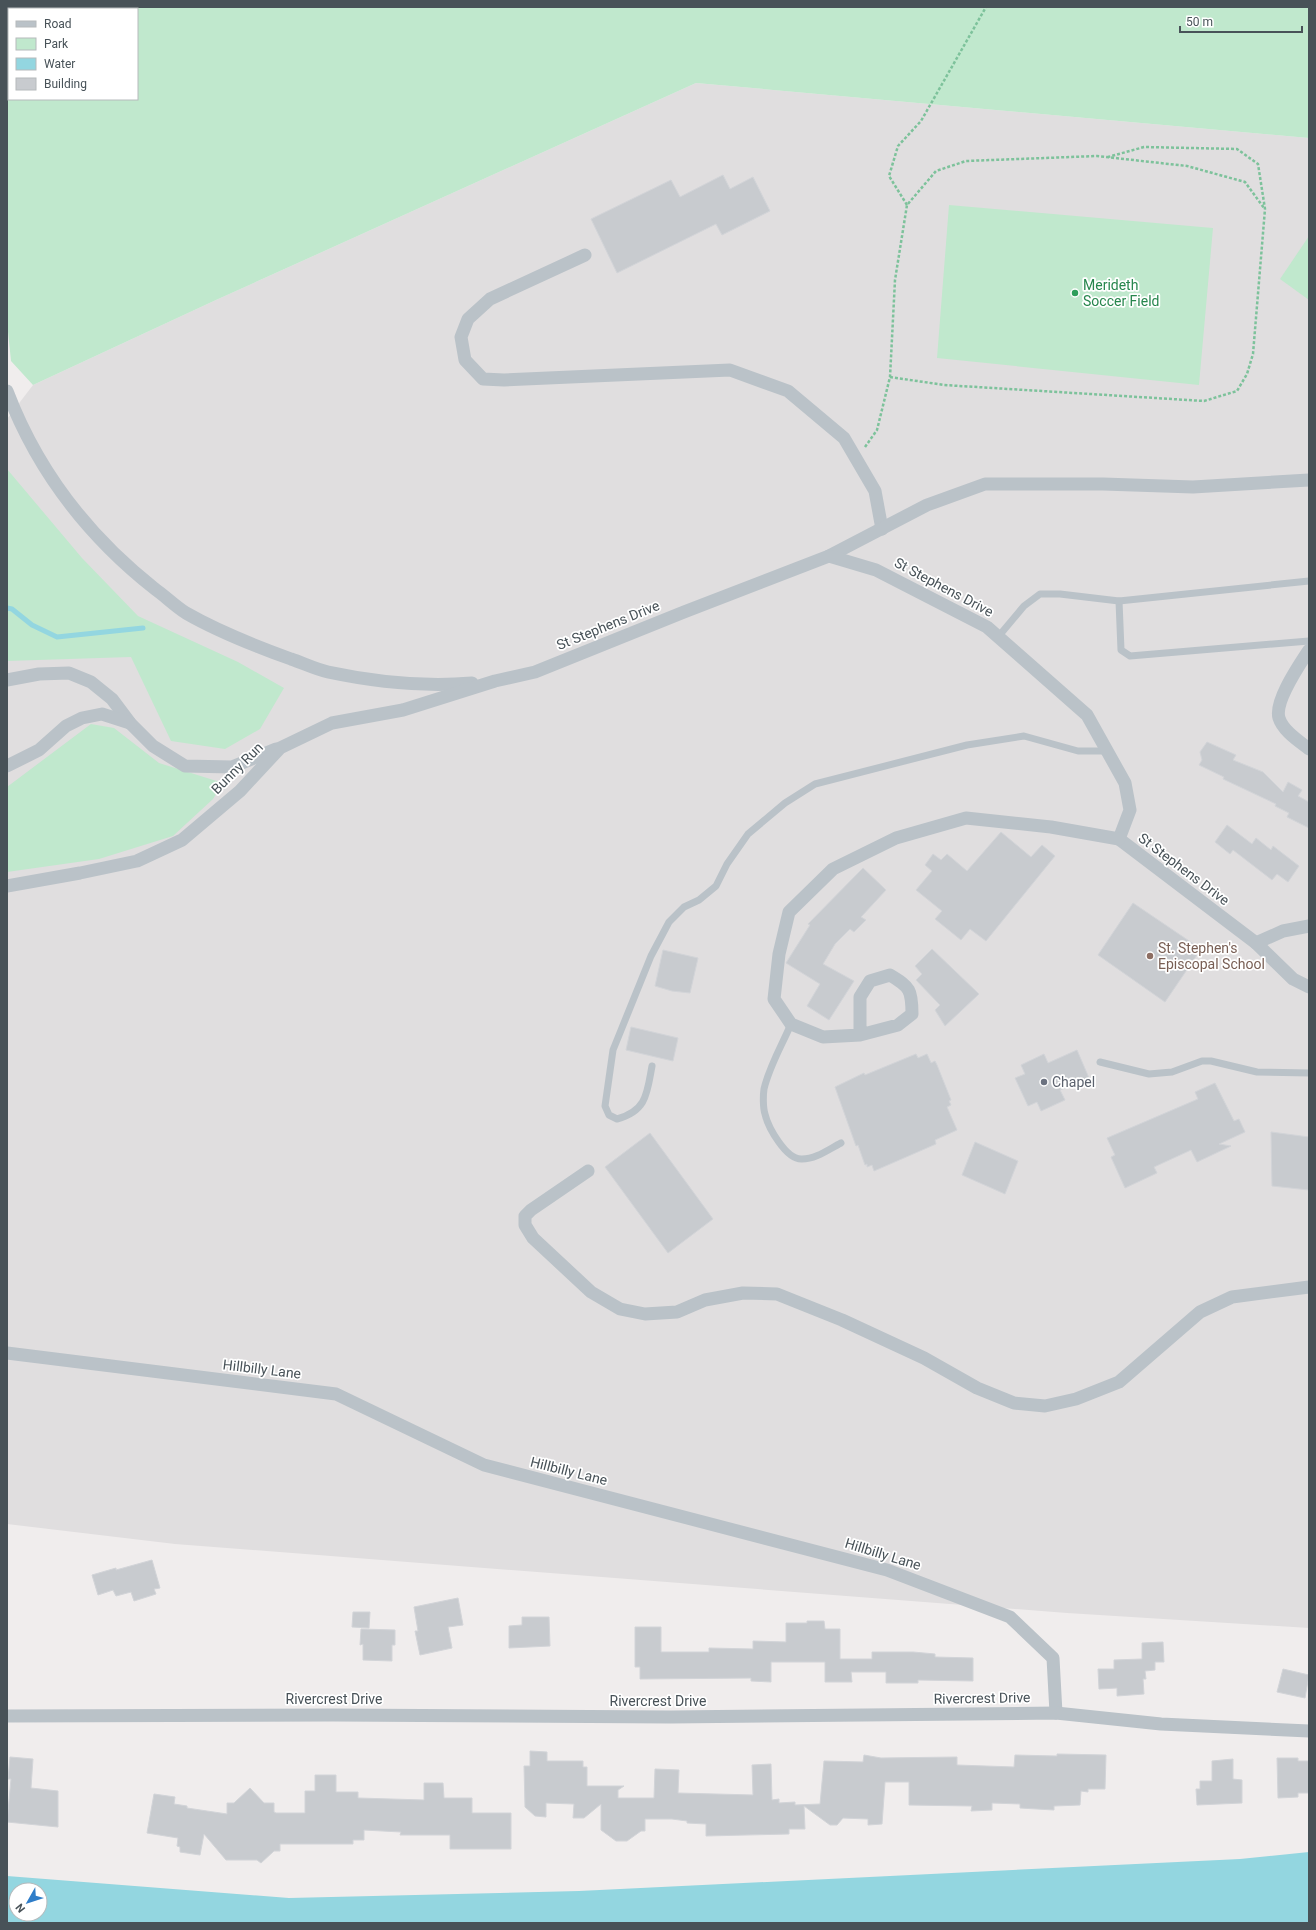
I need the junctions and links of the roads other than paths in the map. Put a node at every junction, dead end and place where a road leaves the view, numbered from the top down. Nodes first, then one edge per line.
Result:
1 (585, 255) dead end
2 (7, 391) edge
3 (1309, 480) edge
4 (882, 529) junction
5 (829, 556) junction
6 (1309, 581) edge
7 (1119, 600) junction
8 (998, 637) junction
9 (1309, 641) edge
10 (1309, 650) edge
11 (7, 680) edge
12 (495, 681) junction
13 (130, 723) junction
14 (280, 748) junction
15 (1309, 749) edge
16 (1109, 752) junction
17 (7, 766) edge
18 (1119, 839) junction
19 (7, 886) edge
20 (1309, 926) edge
21 (1256, 943) junction
22 (1309, 987) edge
23 (791, 1024) junction
24 (860, 1035) junction
25 (1100, 1062) dead end
26 (652, 1066) dead end
27 (1309, 1073) edge
28 (841, 1143) dead end
29 (588, 1171) dead end
30 (1309, 1287) edge
31 (7, 1353) edge
32 (1056, 1713) junction
33 (7, 1716) edge
34 (1309, 1731) edge

1 - 4 street
2 - 12 street
3 - 4 street
4 - 5 street
5 - 8 street, St Stephens Drive
5 - 12 street, St Stephens Drive
6 - 7 lane
7 - 8 lane
7 - 9 lane
8 - 16 street, St Stephens Drive
10 - 15 street
11 - 13 street
12 - 14 street, Bunny Run
13 - 14 street
13 - 17 street
14 - 19 street, Bunny Run
16 - 18 street, St Stephens Drive
16 - 26 lane
18 - 21 street, St Stephens Drive
18 - 23 street
20 - 21 street
21 - 22 street, St Stephens Drive
23 - 24 street
23 - 28 lane
24 - 24 street
25 - 27 lane
29 - 30 street
31 - 32 street, Hillbilly Lane
32 - 33 street, Rivercrest Drive
32 - 34 street, Rivercrest Drive

